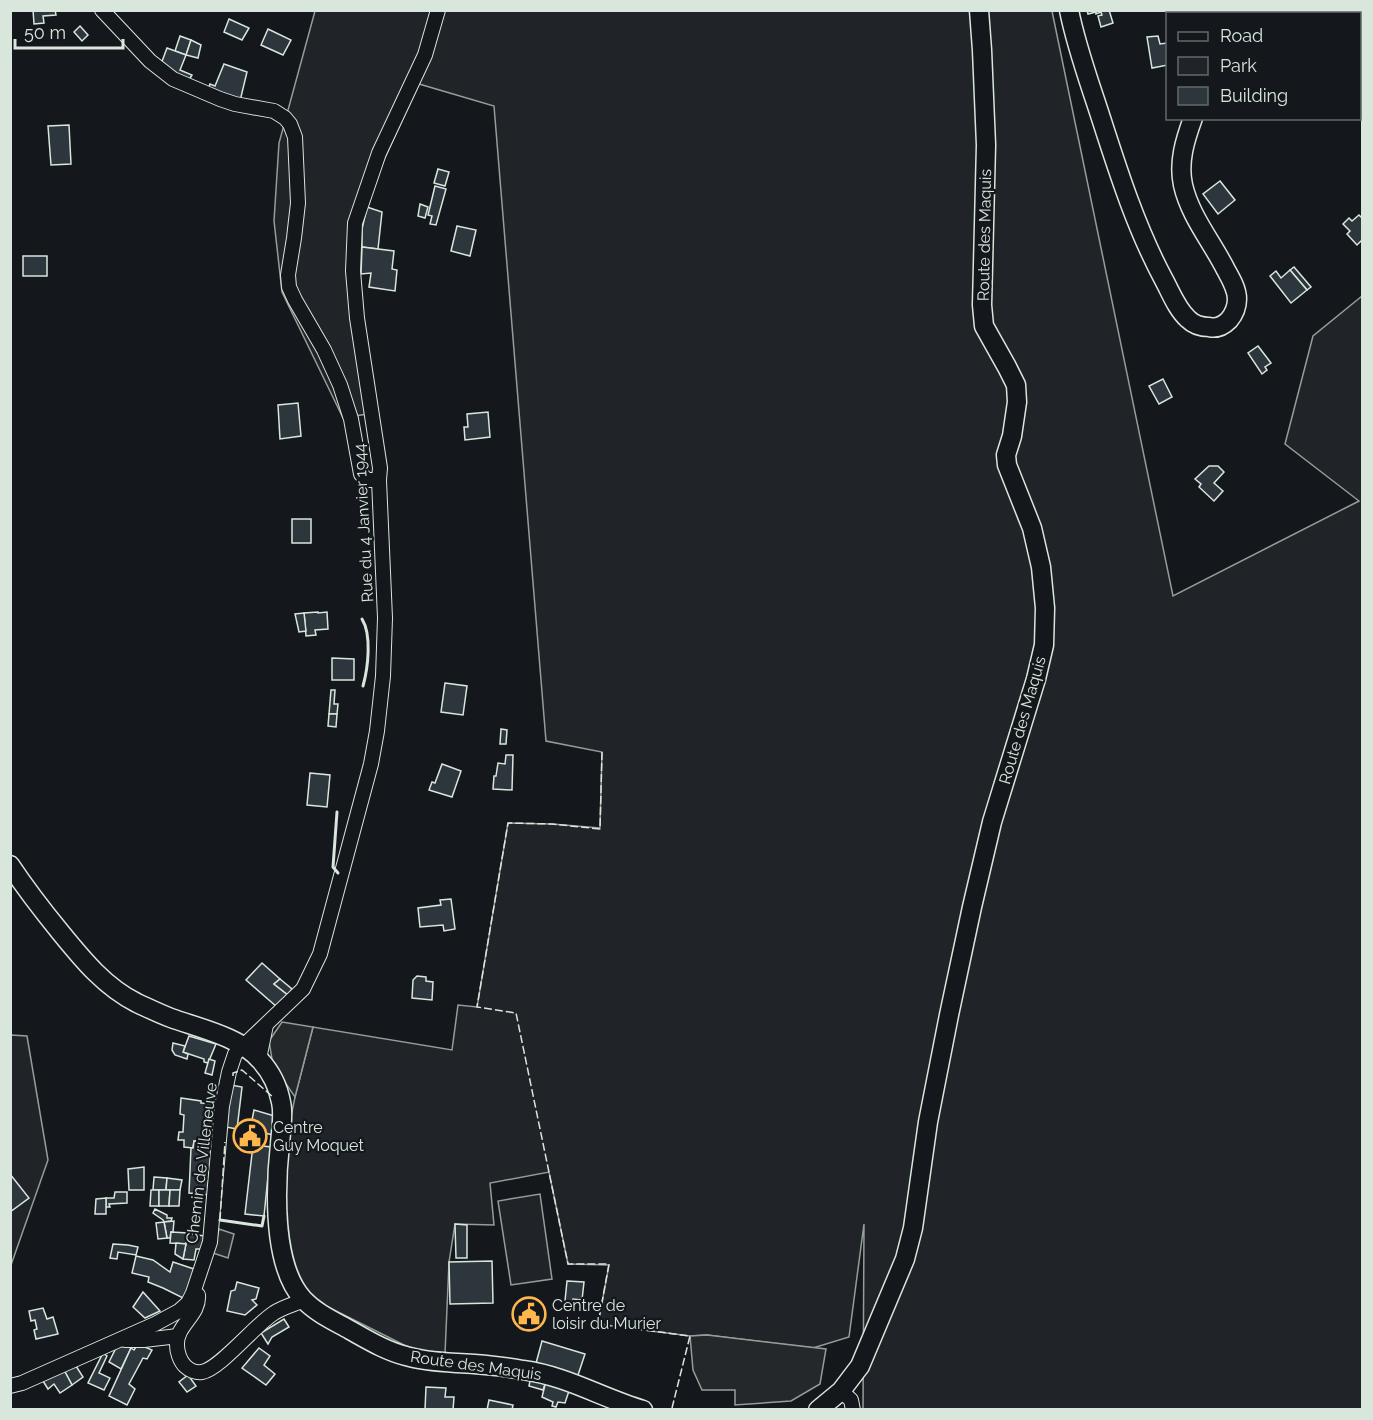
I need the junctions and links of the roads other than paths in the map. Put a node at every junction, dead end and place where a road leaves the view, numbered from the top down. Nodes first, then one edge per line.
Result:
1 (102, 10) edge
2 (438, 10) edge
3 (979, 10) edge
4 (1069, 10) edge
5 (1192, 120) edge
6 (379, 480) junction
7 (10, 865) edge
8 (266, 1025) junction
9 (243, 1046) junction
10 (259, 1059) junction
11 (193, 1293) junction
12 (304, 1300) junction
13 (178, 1336) junction
14 (117, 1340) junction
15 (10, 1386) edge
16 (841, 1391) junction
17 (644, 1410) edge
18 (819, 1410) edge
19 (853, 1410) edge

1 - 6 street
2 - 6 street, Rue du 4 Janvier 1944
3 - 16 street, Route des Maquis
4 - 5 street
6 - 8 street, Rue du 4 Janvier 1944
7 - 9 street, Route des Maquis
8 - 9 street, Rue du 4 Janvier 1944
8 - 10 street
9 - 10 street, Route des Maquis
9 - 11 street, Chemin de Villeneuve
10 - 12 street, Route des Maquis
11 - 13 street
11 - 14 street, Chemin de Villeneuve
12 - 13 street
12 - 17 street, Route des Maquis
13 - 14 street
14 - 15 street, Chemin de Villeneuve
16 - 18 street, Route des Maquis
16 - 19 street

